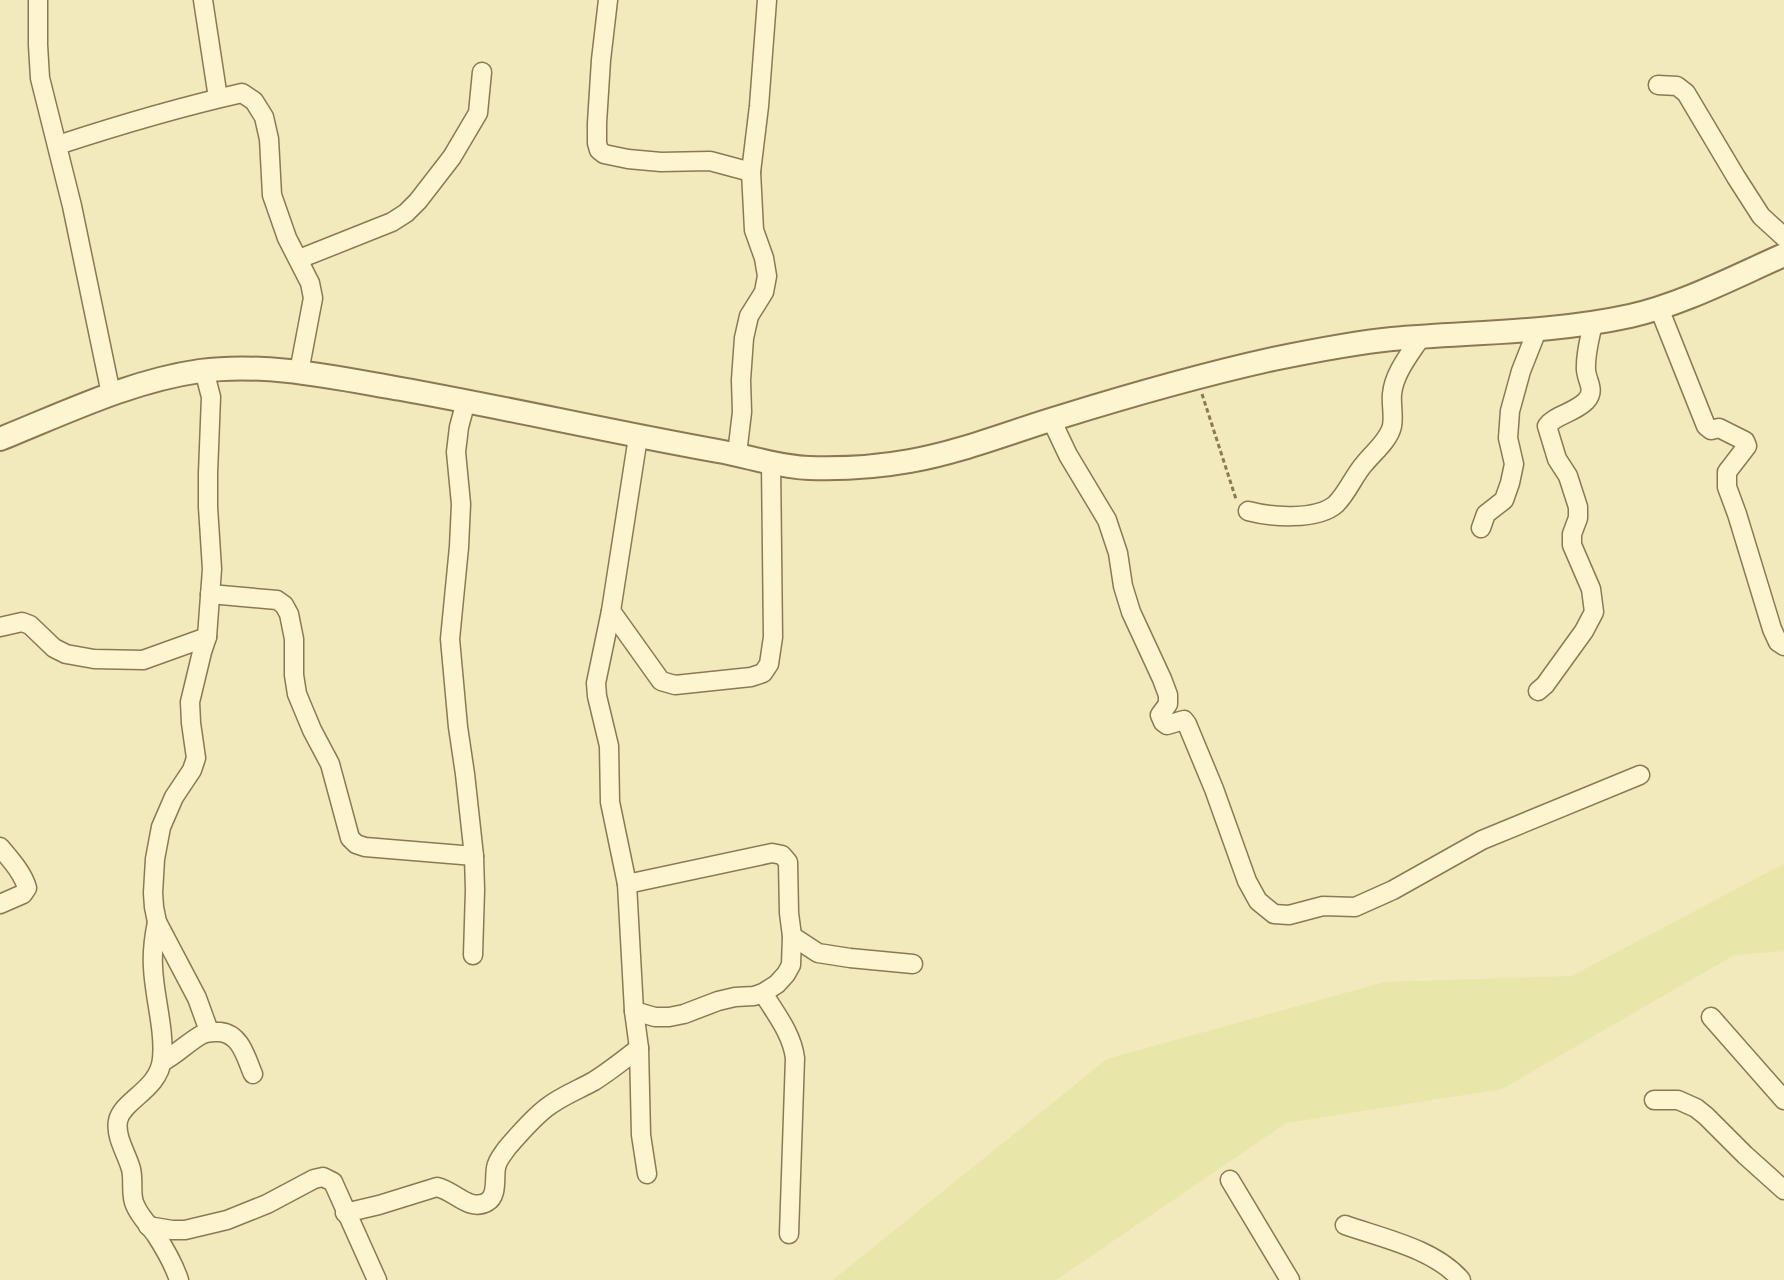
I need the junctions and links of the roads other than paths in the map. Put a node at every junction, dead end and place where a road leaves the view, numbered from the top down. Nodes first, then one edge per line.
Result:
1 (38, 0) edge
2 (203, 0) edge
3 (608, 0) edge
4 (766, 0) edge
5 (482, 72) dead end
6 (1658, 85) dead end
7 (218, 98) junction
8 (58, 145) junction
9 (751, 172) junction
10 (1784, 237) edge
11 (1784, 255) edge
12 (298, 258) junction
13 (1659, 308) junction
14 (1593, 323) junction
15 (1538, 328) junction
16 (1421, 337) junction
17 (204, 370) junction
18 (299, 372) junction
19 (111, 394) junction
20 (466, 401) junction
21 (1052, 420) junction
22 (638, 437) junction
23 (0, 439) edge
24 (737, 454) junction
25 (771, 463) junction
26 (1248, 511) road end
27 (1481, 528) dead end
28 (210, 594) junction
29 (611, 611) junction
30 (0, 627) edge
31 (207, 637) junction
32 (1784, 646) edge
33 (1538, 691) dead end
34 (1640, 775) dead end
35 (0, 847) edge
36 (474, 856) junction
37 (627, 884) junction
38 (0, 904) edge
39 (157, 922) junction
40 (792, 936) junction
41 (818, 953) junction
42 (473, 955) dead end
43 (913, 964) dead end
44 (791, 965) junction
45 (763, 993) junction
46 (634, 1011) junction
47 (1711, 1017) dead end
48 (209, 1032) junction
49 (639, 1048) junction
50 (162, 1062) junction
51 (253, 1074) dead end
52 (1654, 1100) dead end
53 (1784, 1100) edge
54 (647, 1174) dead end
55 (1230, 1180) dead end
56 (1784, 1190) edge
57 (345, 1213) junction
58 (1345, 1225) dead end
59 (148, 1226) junction
60 (789, 1234) dead end
61 (179, 1280) edge
62 (377, 1280) edge
63 (1290, 1280) edge
64 (1461, 1280) edge

1 - 8 street
2 - 7 street
3 - 9 street
4 - 9 street
5 - 12 street
6 - 10 street
7 - 8 street
7 - 12 street
8 - 19 street
9 - 24 street
11 - 13 street
12 - 18 street
13 - 14 street
13 - 32 street
14 - 15 street
14 - 33 street
15 - 16 street
15 - 27 street
16 - 21 street
16 - 26 street
17 - 18 street
17 - 19 street
17 - 28 street
18 - 20 street
19 - 23 street
20 - 22 street
20 - 36 street
21 - 25 street
21 - 34 street
22 - 24 street
22 - 29 street
24 - 25 street
25 - 29 street
28 - 31 street
28 - 36 street
29 - 37 street
30 - 31 street
31 - 39 street
35 - 38 street
36 - 42 street
37 - 40 street
37 - 46 street
39 - 48 street
39 - 50 street
40 - 41 street
40 - 44 street
41 - 43 street
41 - 44 street
44 - 45 street
45 - 46 street
45 - 60 street
46 - 49 street
47 - 53 street
48 - 50 street
48 - 51 street
49 - 54 street
49 - 57 street
50 - 59 street
52 - 56 street
55 - 63 street
57 - 59 street
57 - 62 street
58 - 64 street
59 - 61 street

